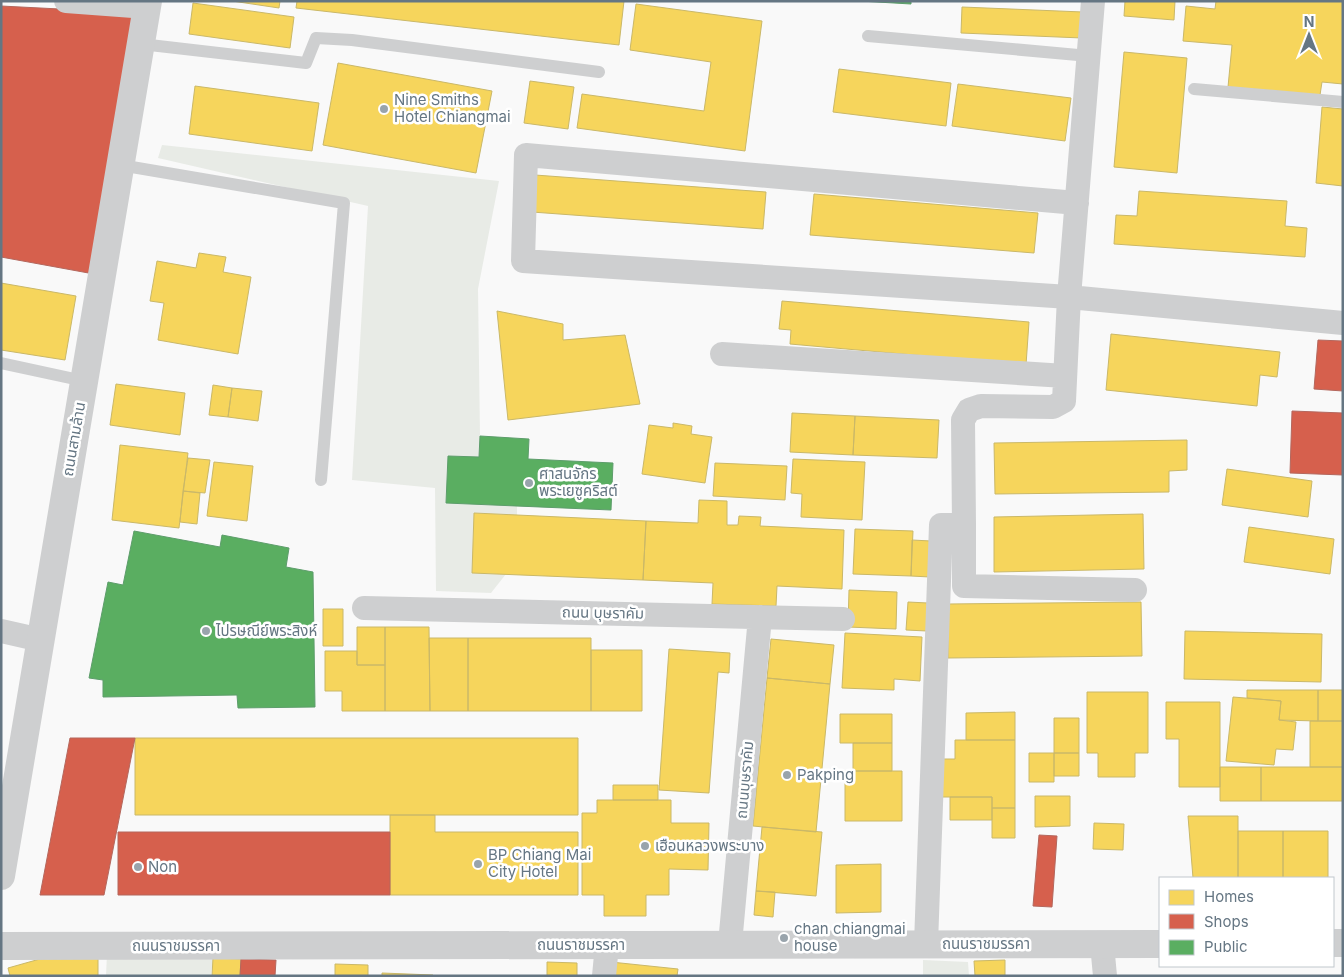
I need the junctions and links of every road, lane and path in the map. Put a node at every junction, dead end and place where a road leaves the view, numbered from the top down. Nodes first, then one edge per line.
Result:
1 (66, 1) edge
2 (1093, 1) edge
3 (147, 4) edge
4 (868, 36) dead end
5 (141, 44) junction
6 (1089, 56) junction
7 (600, 72) dead end
8 (1194, 89) dead end
9 (1343, 102) edge
10 (120, 165) junction
11 (1077, 203) junction
12 (1069, 297) junction
13 (1343, 323) edge
14 (722, 354) dead end
15 (1, 363) edge
16 (1065, 376) junction
17 (84, 381) junction
18 (322, 480) dead end
19 (964, 525) junction
20 (1135, 590) dead end
21 (364, 608) dead end
22 (760, 617) junction
23 (843, 619) dead end
24 (1, 631) edge
25 (41, 640) junction
26 (1, 876) edge
27 (730, 944) junction
28 (926, 944) junction
29 (1102, 944) junction
30 (1159, 944) edge
31 (607, 945) junction
32 (1, 946) edge
33 (604, 976) edge
34 (1105, 976) edge

1 - 3 street
2 - 6 street
3 - 5 street, ถนนสามล้าน
4 - 6 lane
5 - 7 lane
5 - 10 street, ถนนสามล้าน
6 - 11 street
8 - 9 lane
10 - 17 street, ถนนสามล้าน
10 - 18 lane
11 - 12 street
11 - 12 street
12 - 13 street
12 - 16 street
14 - 16 street
15 - 17 lane
16 - 19 street
17 - 25 street, ถนนสามล้าน
19 - 20 street
19 - 28 street
21 - 22 street, ถนน บุษราคัม
22 - 23 street, ถนน บุษราคัม
22 - 27 street, ถนนบุษราคัม
24 - 25 street
25 - 26 street, ถนนสามล้าน
27 - 28 street, ถนนราชมรรคา
27 - 31 street, ถนนราชมรรคา
28 - 29 street, ถนนราชมรรคา
29 - 30 street, ถนนราชมรรคา
29 - 34 street
31 - 32 street, ถนนราชมรรคา
31 - 33 street

